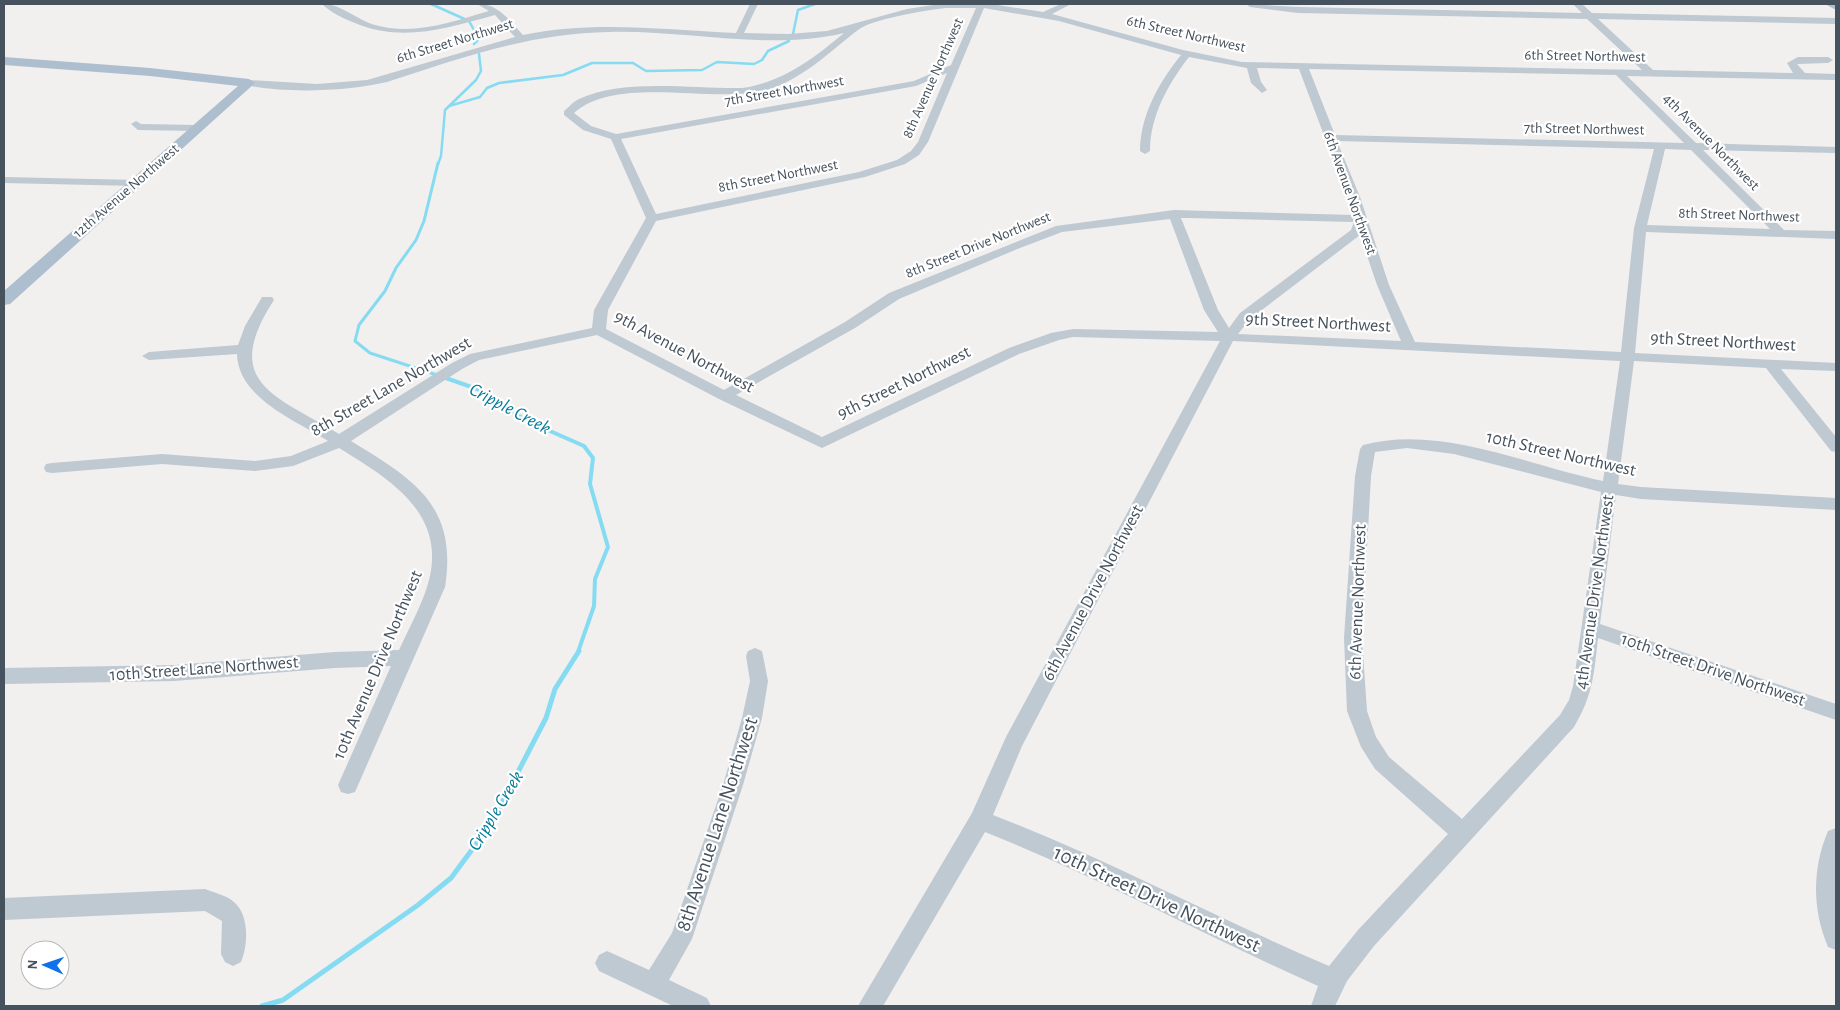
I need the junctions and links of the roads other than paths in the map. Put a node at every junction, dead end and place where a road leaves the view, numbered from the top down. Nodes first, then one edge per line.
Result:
1 (326, 4) edge
2 (481, 4) edge
3 (754, 4) edge
4 (1067, 4) edge
5 (1250, 4) edge
6 (1577, 4) edge
7 (1831, 4) edge
8 (981, 6) junction
9 (1836, 7) edge
10 (498, 12) junction
11 (1043, 15) junction
12 (1589, 16) junction
13 (1836, 22) edge
14 (854, 29) junction
15 (739, 35) junction
16 (520, 37) junction
17 (1187, 54) junction
18 (1828, 60) dead end
19 (4, 61) edge
20 (1250, 65) junction
21 (956, 66) junction
22 (1303, 67) junction
23 (1619, 73) junction
24 (1651, 74) junction
25 (1803, 77) junction
26 (1836, 77) edge
27 (250, 83) junction
28 (916, 83) junction
29 (946, 90) junction
30 (1262, 90) dead end
31 (136, 124) dead end
32 (198, 128) junction
33 (615, 137) junction
34 (1331, 138) junction
35 (1660, 146) junction
36 (1695, 147) junction
37 (1836, 150) edge
38 (1145, 151) dead end
39 (907, 159) joint
40 (4, 180) edge
41 (136, 183) junction
42 (1174, 214) junction
43 (652, 218) junction
44 (1362, 219) junction
45 (1640, 228) junction
46 (1781, 233) junction
47 (1835, 236) edge
48 (4, 300) edge
49 (267, 300) dead end
50 (599, 331) junction
51 (1228, 338) junction
52 (1410, 346) junction
53 (243, 350) junction
54 (149, 356) dead end
55 (1627, 356) junction
56 (1770, 364) junction
57 (1836, 367) edge
58 (724, 396) junction
59 (340, 441) junction
60 (822, 443) joint
61 (1836, 447) edge
62 (1368, 450) joint
63 (52, 468) dead end
64 (1610, 488) junction
65 (1836, 504) edge
66 (1590, 628) junction
67 (755, 656) dead end
68 (404, 658) junction
69 (4, 676) edge
70 (1836, 712) edge
71 (348, 785) dead end
72 (980, 820) junction
73 (1462, 832) junction
74 (1836, 838) edge
75 (4, 909) edge
76 (1836, 940) edge
77 (233, 954) dead end
78 (608, 963) dead end
79 (1333, 980) junction
80 (654, 985) junction
81 (699, 1006) edge
82 (870, 1006) edge
83 (1323, 1006) edge

1 - 10 street
2 - 10 street
3 - 15 street
4 - 11 street
5 - 12 street
6 - 12 street, 4th Avenue Northwest
7 - 9 main road
8 - 11 street, 6th Street Northwest
8 - 14 street, 6th Street Northwest
8 - 21 street, 8th Avenue Northwest
10 - 16 street
11 - 17 street, 6th Street Northwest
12 - 13 street
12 - 24 street, 4th Avenue Northwest
14 - 15 street, 6th Street Northwest
14 - 33 street
15 - 16 street, 6th Street Northwest
16 - 27 street, 6th Street Northwest
17 - 20 street, 6th Street Northwest
17 - 38 street
18 - 25 street
19 - 27 main road, 6th Street Northwest
20 - 22 street, 6th Street Northwest
20 - 30 street
21 - 28 street, 7th Street Northwest
21 - 29 street, 8th Avenue Northwest
22 - 23 street, 6th Street Northwest
22 - 34 street, 6th Avenue Northwest
23 - 24 street, 6th Street Northwest
23 - 36 street, 4th Avenue Northwest
24 - 25 street, 6th Street Northwest
25 - 26 street, 6th Street Northwest
27 - 32 main road, 12th Avenue Northwest
28 - 29 street
28 - 33 street, 7th Street Northwest
29 - 39 street, 8th Avenue Northwest
31 - 32 street
32 - 41 main road, 12th Avenue Northwest
33 - 43 street
34 - 35 street, 7th Street Northwest
34 - 44 street, 6th Avenue Northwest
35 - 36 street, 7th Street Northwest
35 - 45 street, 4th Avenue Drive Northwest
36 - 37 street, 7th Street Northwest
36 - 46 street, 4th Avenue Northwest
39 - 43 street, 8th Street Northwest
40 - 41 street
41 - 48 main road, 12th Avenue Northwest
42 - 44 street, 8th Street Drive Northwest
42 - 51 street
42 - 58 street, 8th Street Drive Northwest
43 - 50 street, 9th Avenue Northwest
44 - 51 street, 6th Avenue Drive Northwest
44 - 52 street, 6th Avenue Northwest
45 - 46 street, 8th Street Northwest
45 - 55 street, 4th Avenue Drive Northwest
46 - 47 street, 8th Street Northwest
49 - 53 street, 10th Avenue Drive Northwest
50 - 58 street, 9th Avenue Northwest
50 - 59 street, 8th Street Lane Northwest
51 - 52 street, 9th Street Northwest
51 - 60 street, 9th Street Northwest
51 - 72 street, 6th Avenue Drive Northwest
52 - 55 street, 9th Street Northwest
53 - 54 street
53 - 59 street, 10th Avenue Drive Northwest
55 - 56 street, 9th Street Northwest
55 - 64 street, 4th Avenue Drive Northwest
56 - 57 street, 9th Street Northwest
56 - 61 street
58 - 60 street, 9th Avenue Northwest
59 - 63 street, 8th Street Lane Northwest
59 - 68 street, 10th Avenue Drive Northwest
62 - 64 street, 10th Street Northwest
62 - 73 street, 6th Avenue Northwest
64 - 65 street, 10th Street Northwest
64 - 66 street, 4th Avenue Drive Northwest
66 - 70 street, 10th Street Drive Northwest
66 - 73 street, 4th Avenue Drive Northwest
67 - 80 street, 8th Avenue Lane Northwest
68 - 69 street, 10th Street Lane Northwest
68 - 71 street, 10th Avenue Drive Northwest
72 - 79 street, 10th Street Drive Northwest
72 - 82 street, 6th Avenue Drive Northwest
73 - 79 street, 4th Avenue Drive Northwest
74 - 76 street
75 - 77 street
78 - 80 street
79 - 83 street, 4th Avenue Drive Northwest
80 - 81 street

